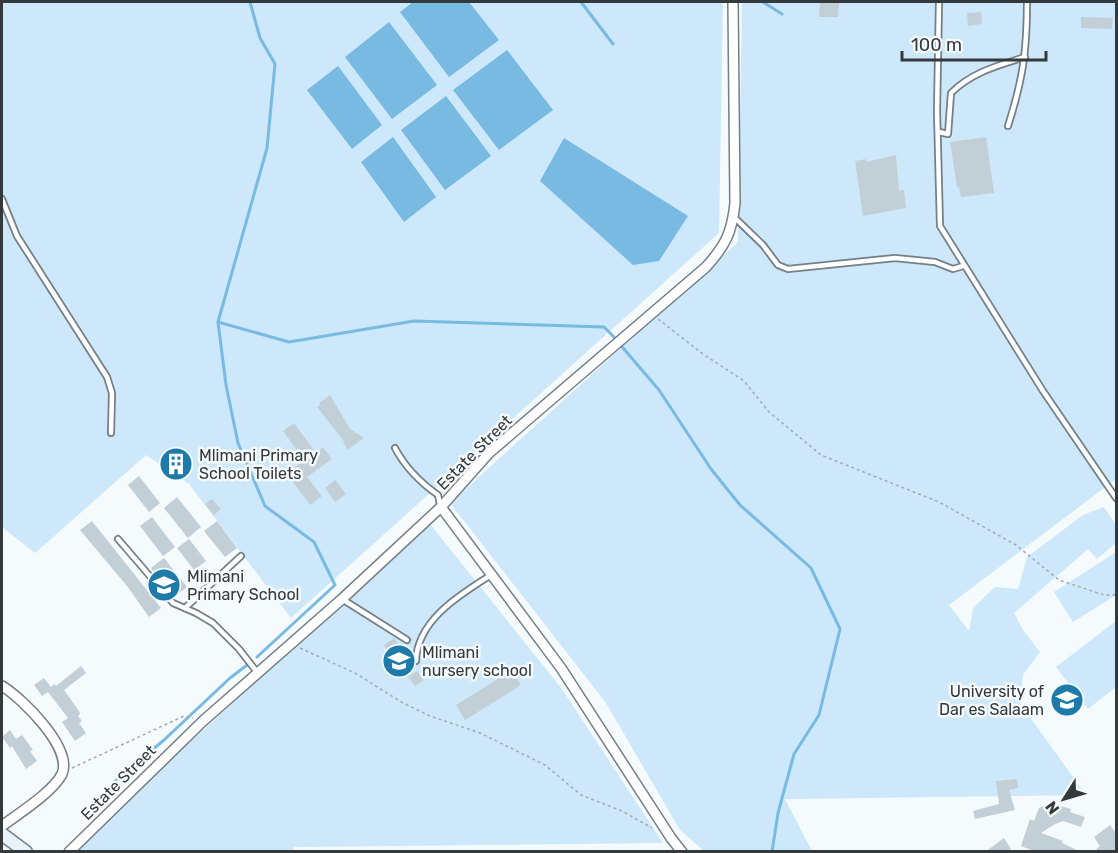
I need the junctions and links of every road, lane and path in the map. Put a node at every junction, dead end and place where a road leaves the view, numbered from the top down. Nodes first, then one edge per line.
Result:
1 (733, 2) edge
2 (939, 2) edge
3 (1027, 2) edge
4 (1025, 57) junction
5 (1008, 126) dead end
6 (939, 132) junction
7 (2, 199) edge
8 (734, 216) junction
9 (963, 266) junction
10 (651, 313) junction
11 (111, 433) dead end
12 (395, 448) dead end
13 (1116, 498) edge
14 (441, 507) junction
15 (118, 539) dead end
16 (241, 556) dead end
17 (491, 575) junction
18 (1116, 595) edge
19 (342, 598) junction
20 (184, 608) junction
21 (407, 640) dead end
22 (290, 644) junction
23 (416, 661) dead end
24 (257, 672) junction
25 (2, 686) edge
26 (203, 721) junction
27 (63, 772) junction
28 (2, 826) edge
29 (651, 827) dead end
30 (2, 834) edge
31 (26, 852) edge
32 (69, 852) edge
33 (682, 852) edge

1 - 8 street, Estate Street
2 - 6 lane
3 - 4 lane
4 - 5 lane
4 - 6 lane
6 - 9 lane
7 - 11 lane
8 - 9 lane
8 - 10 street, Estate Street
9 - 13 lane
10 - 14 street, Estate Street
10 - 18 path
12 - 14 lane
14 - 17 street
14 - 19 street, Estate Street
15 - 20 lane
16 - 20 lane
17 - 23 lane
17 - 33 street
19 - 21 lane
19 - 22 street, Estate Street
20 - 24 lane
22 - 24 street, Estate Street
22 - 29 path
24 - 26 street, Estate Street
25 - 27 street
26 - 27 path
26 - 32 street, Estate Street
27 - 28 street
30 - 31 street

